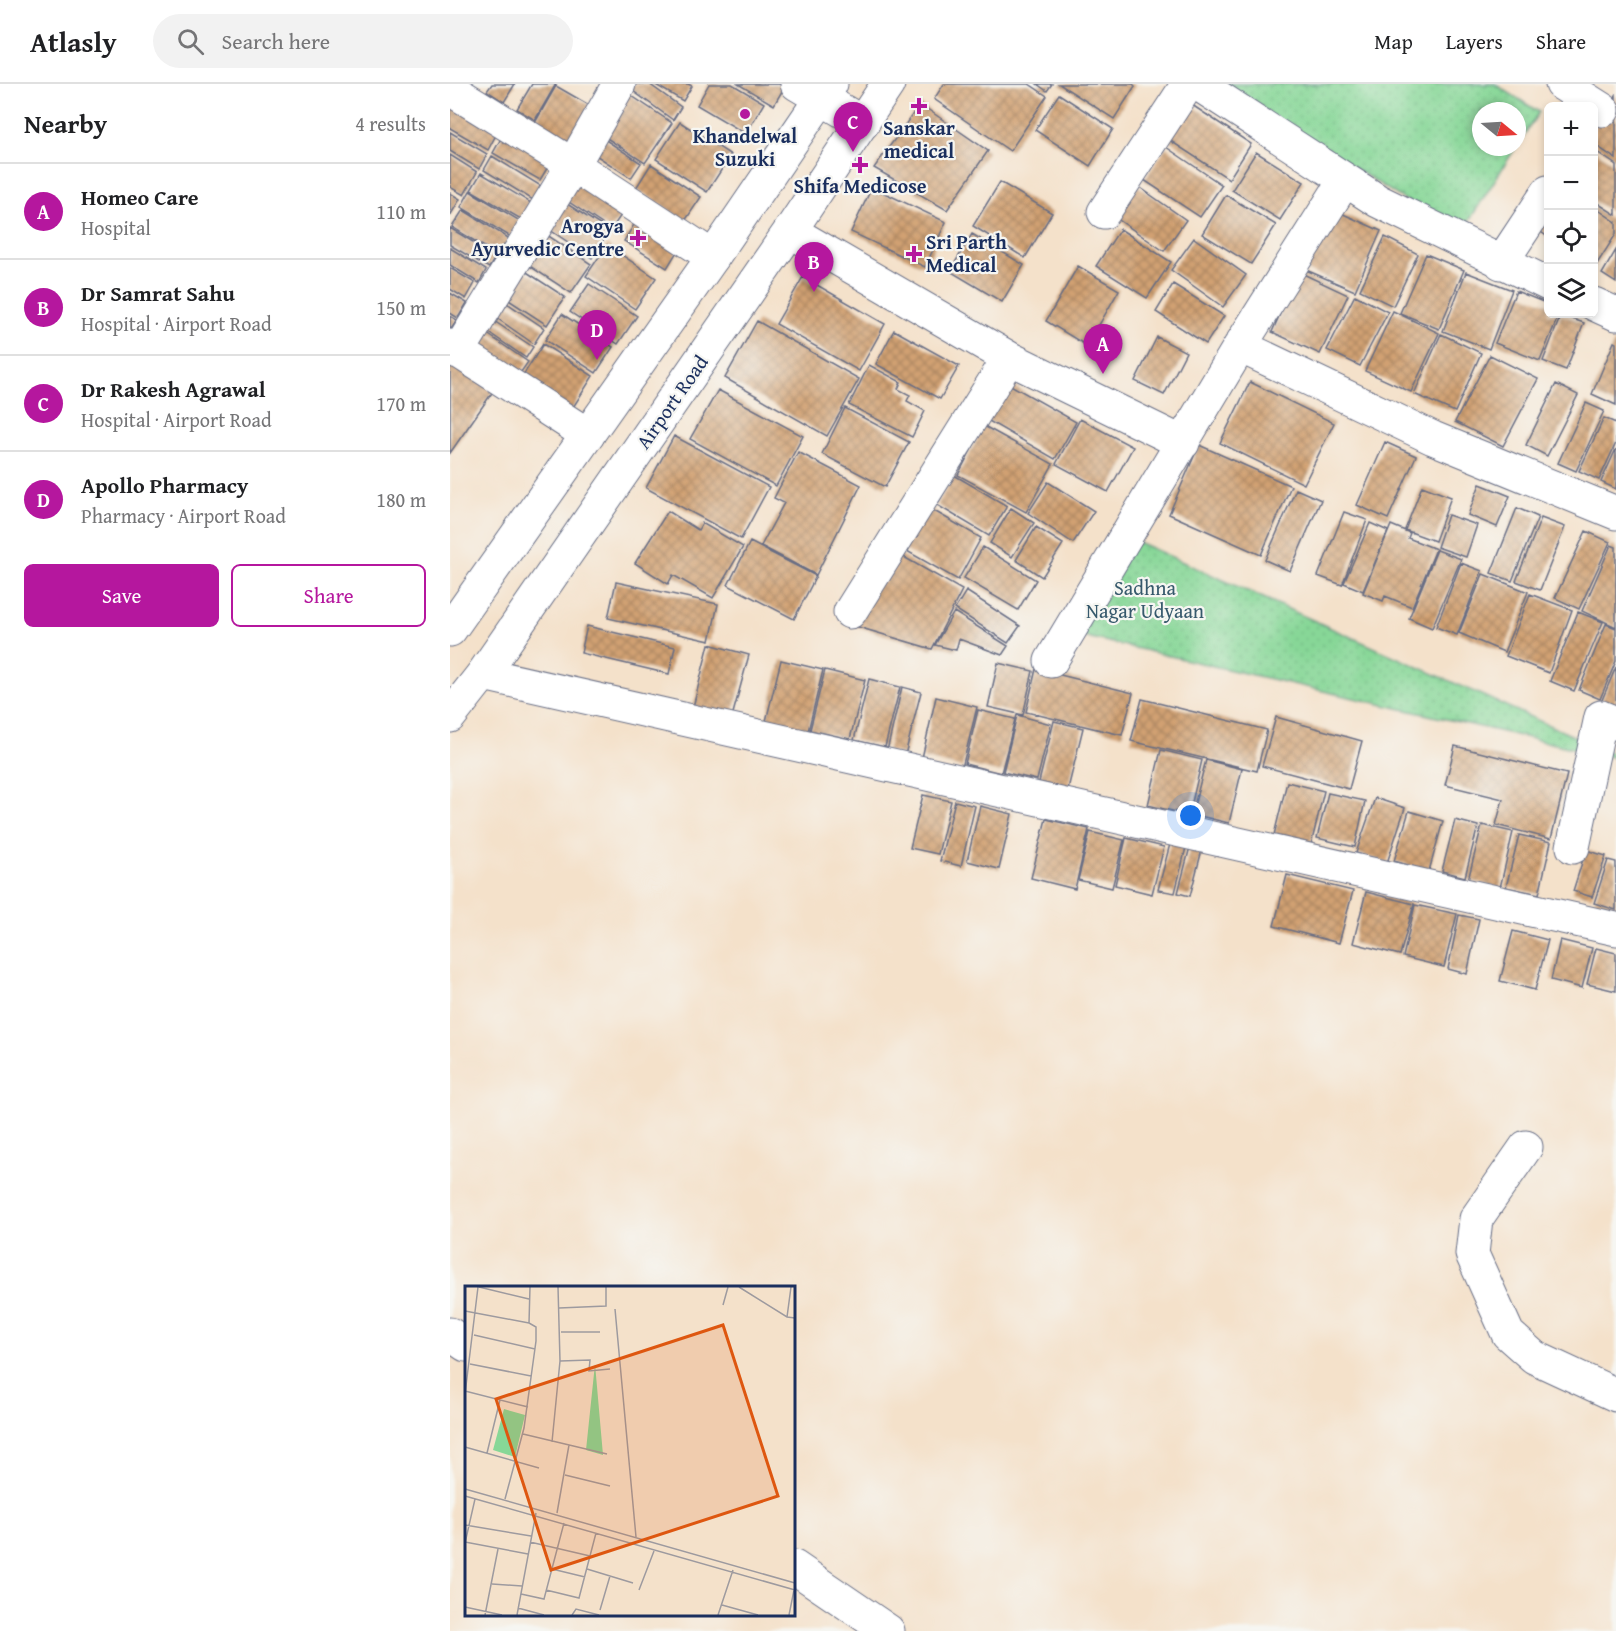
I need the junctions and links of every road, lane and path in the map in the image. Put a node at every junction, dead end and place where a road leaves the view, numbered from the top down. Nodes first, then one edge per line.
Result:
1 (619, 84) edge
2 (888, 84) edge
3 (1188, 84) edge
4 (1198, 84) edge
5 (1562, 84) edge
6 (817, 89) edge
7 (452, 93) edge
8 (1604, 108) edge
9 (862, 123) junction
10 (573, 165) junction
11 (1345, 180) junction
12 (1544, 198) edge
13 (1104, 212) dead end
14 (790, 231) junction
15 (713, 257) junction
16 (1501, 263) junction
17 (1544, 282) edge
18 (1598, 306) edge
19 (1616, 314) edge
20 (1240, 346) junction
21 (454, 349) edge
22 (1009, 358) junction
23 (588, 435) junction
24 (1183, 443) junction
25 (1616, 513) edge
26 (850, 612) dead end
27 (450, 630) edge
28 (1051, 661) dead end
29 (483, 674) junction
30 (450, 716) edge
31 (1616, 723) edge
32 (1573, 847) dead end
33 (1616, 929) edge
34 (1526, 1147) dead end
35 (450, 1334) edge
36 (465, 1344) edge
37 (1616, 1395) edge
38 (795, 1568) edge
39 (888, 1631) edge

1 - 10 street
2 - 9 street, Airport Road
3 - 13 street
4 - 11 street
5 - 8 street
6 - 9 street
6 - 15 street
7 - 10 street
9 - 14 street, Airport Road
10 - 15 street
10 - 21 street
11 - 16 street
11 - 20 street
12 - 16 street
14 - 22 street
14 - 29 street, Airport Road
15 - 23 street
16 - 17 street
18 - 19 street
20 - 24 street
20 - 25 street
21 - 23 street
22 - 24 street
22 - 26 street
23 - 27 street
24 - 28 street
29 - 30 street, Airport Road
29 - 33 street
31 - 32 street
34 - 37 street
35 - 36 street
38 - 39 street

